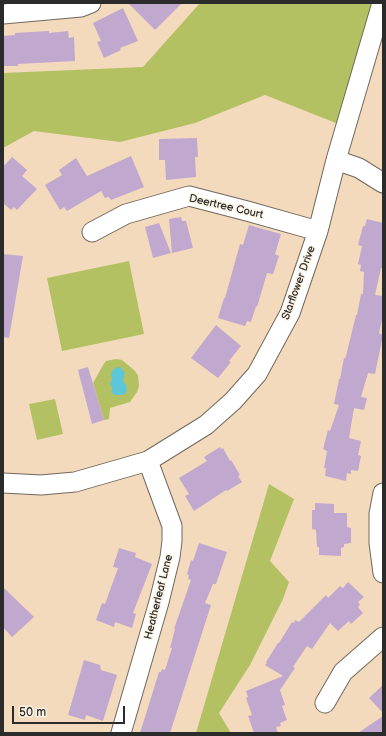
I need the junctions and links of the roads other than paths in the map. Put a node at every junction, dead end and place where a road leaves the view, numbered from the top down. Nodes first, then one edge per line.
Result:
1 (92, 3) edge
2 (382, 3) edge
3 (3, 14) edge
4 (336, 160) junction
5 (383, 183) edge
6 (318, 231) junction
7 (92, 232) dead end
8 (148, 461) junction
9 (3, 483) edge
10 (383, 493) edge
11 (383, 573) edge
12 (383, 637) edge
13 (324, 703) dead end
14 (120, 733) edge

1 - 3 street
2 - 4 street, Starflower Drive
4 - 5 street
4 - 6 street, Starflower Drive
6 - 7 street, Deertree Court
6 - 8 street, Starflower Drive
8 - 9 street, Starflower Drive
8 - 14 street, Heatherleaf Lane
10 - 11 street
12 - 13 street

